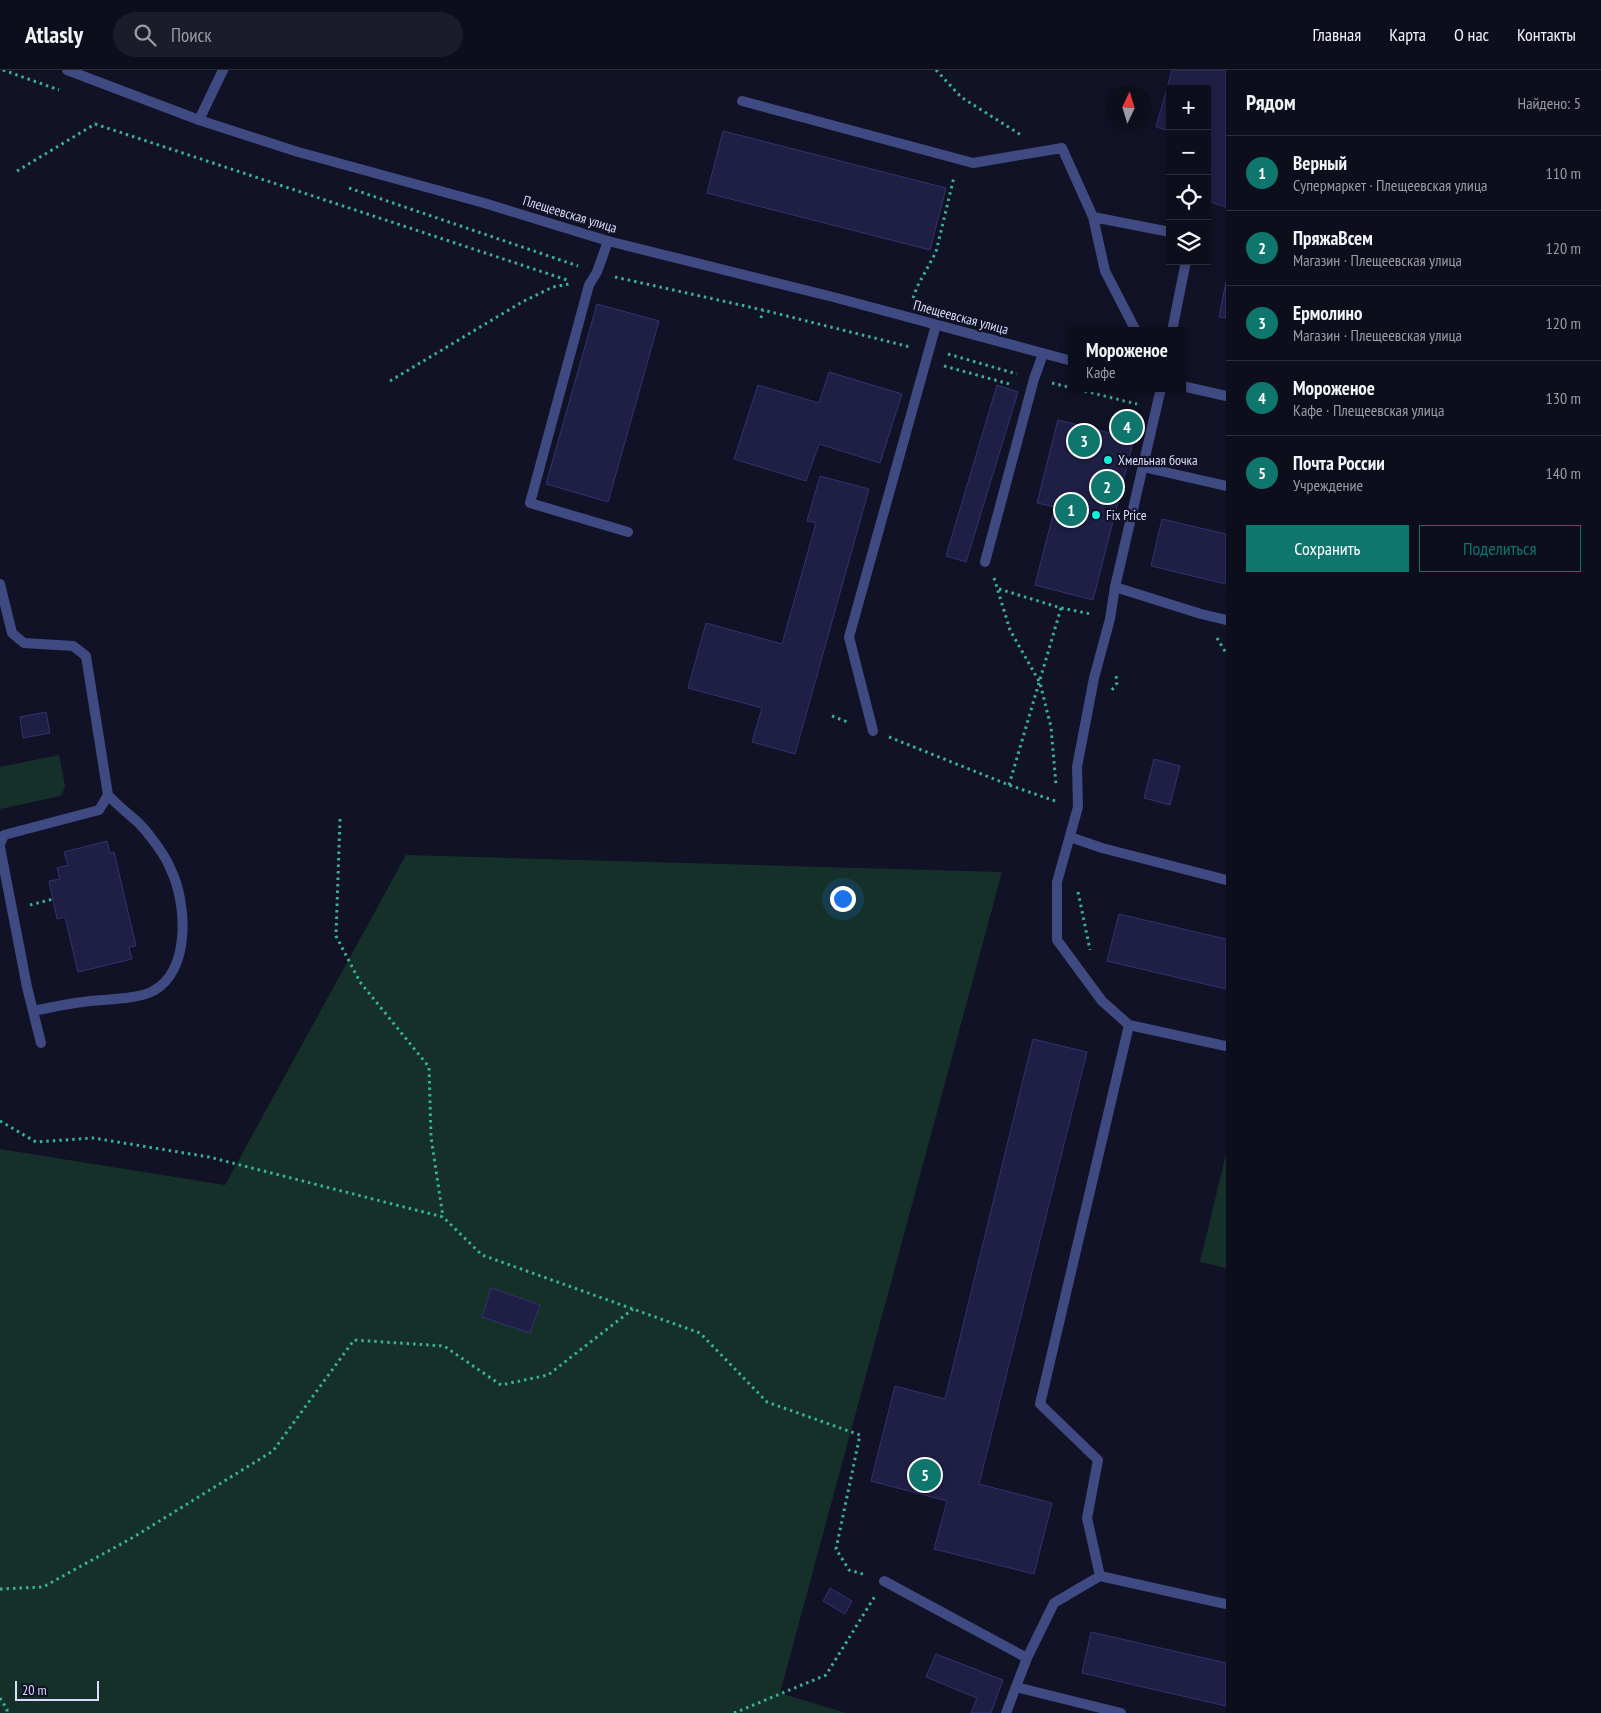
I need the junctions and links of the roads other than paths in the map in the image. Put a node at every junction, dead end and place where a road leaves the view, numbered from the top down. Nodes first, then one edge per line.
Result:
1 (67, 70) edge
2 (223, 70) edge
3 (742, 100) dead end
4 (199, 120) junction
5 (1093, 217) junction
6 (1166, 231) edge
7 (608, 241) junction
8 (1185, 265) edge
9 (936, 325) junction
10 (1134, 327) edge
11 (1173, 327) edge
12 (1042, 354) junction
13 (1068, 360) edge
14 (1186, 387) edge
15 (1160, 392) edge
16 (1226, 396) edge
17 (1143, 467) junction
18 (1226, 486) edge
19 (628, 532) dead end
20 (985, 562) dead end
21 (0, 584) edge
22 (1115, 587) junction
23 (1226, 620) edge
24 (873, 731) road end
25 (108, 795) junction
26 (1070, 837) junction
27 (0, 846) edge
28 (1226, 880) edge
29 (33, 1011) junction
30 (1128, 1025) junction
31 (41, 1043) dead end
32 (1226, 1046) edge
33 (1100, 1576) junction
34 (884, 1581) road end
35 (1226, 1604) edge
36 (1027, 1658) junction
37 (1016, 1687) junction
38 (1006, 1713) edge
39 (1121, 1713) edge

1 - 4 street, Плещеевская улица
2 - 4 street
3 - 5 street
4 - 7 street, Плещеевская улица
5 - 6 street
5 - 10 street
7 - 9 street, Плещеевская улица
7 - 19 street
8 - 11 street
9 - 12 street, Плещеевская улица
9 - 24 street
12 - 13 street, Плещеевская улица
12 - 20 street
14 - 16 street
15 - 17 street
17 - 18 street
17 - 22 street
21 - 25 street
22 - 23 street
22 - 26 street
25 - 27 street
25 - 29 street
26 - 28 street
26 - 30 street
27 - 29 street
29 - 31 street
30 - 32 street
30 - 33 street
33 - 35 street
33 - 36 street
34 - 36 street
36 - 37 street
37 - 38 street
37 - 39 street

